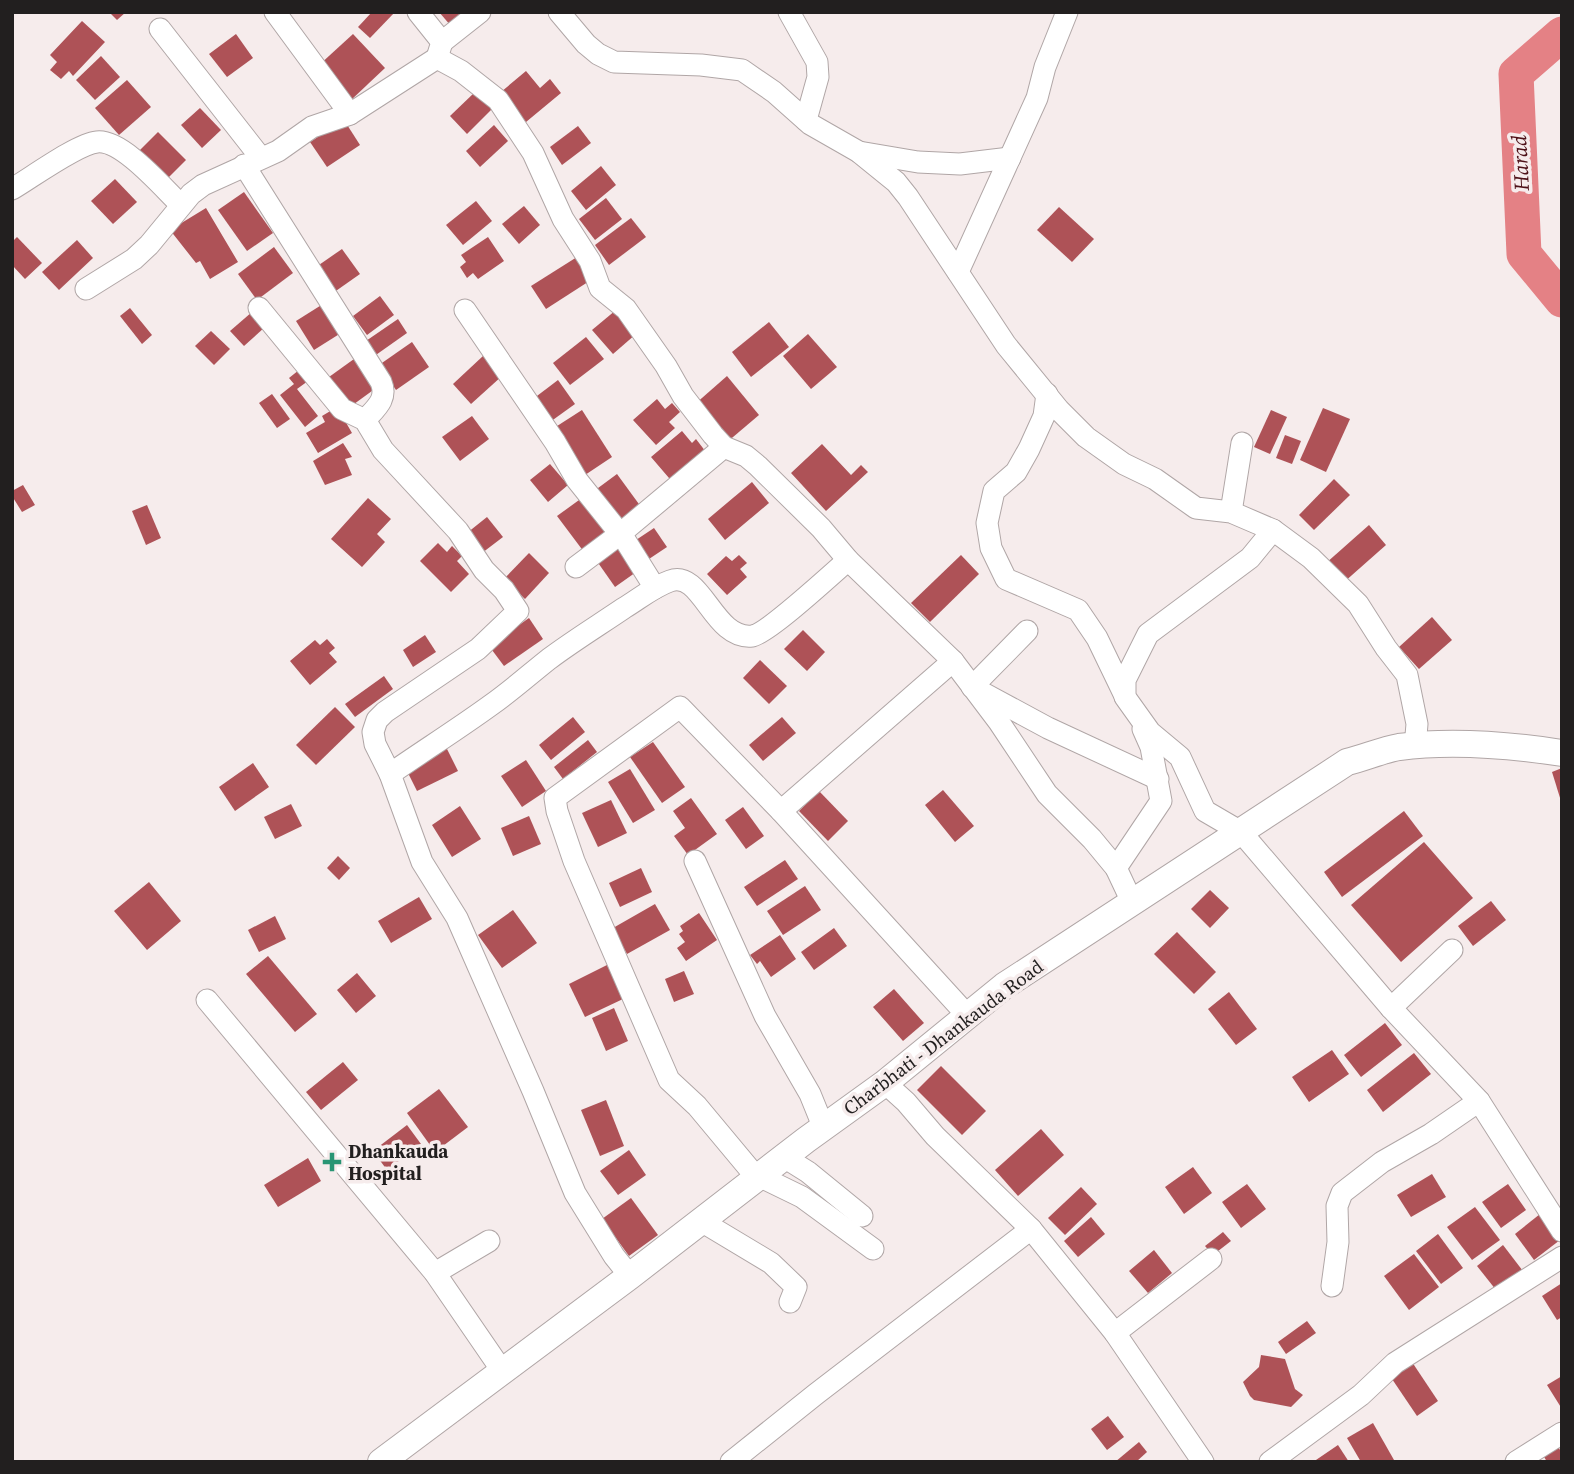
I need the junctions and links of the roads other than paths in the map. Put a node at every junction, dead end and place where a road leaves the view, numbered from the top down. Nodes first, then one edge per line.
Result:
1 (275, 12) edge
2 (418, 12) edge
3 (480, 12) edge
4 (559, 12) edge
5 (789, 12) edge
6 (1067, 12) edge
7 (160, 29) dead end
8 (439, 50) junction
9 (350, 114) junction
10 (806, 120) junction
11 (859, 152) junction
12 (1010, 158) junction
13 (253, 162) junction
14 (12, 189) edge
15 (181, 205) junction
16 (958, 272) junction
17 (86, 289) dead end
18 (259, 308) dead end
19 (465, 310) dead end
20 (1046, 394) junction
21 (365, 420) junction
22 (1242, 443) dead end
23 (724, 447) junction
24 (1231, 512) junction
25 (1273, 530) junction
26 (620, 534) junction
27 (848, 560) junction
28 (576, 567) dead end
29 (655, 588) junction
30 (1027, 631) dead end
31 (953, 661) junction
32 (972, 687) junction
33 (1130, 705) junction
34 (1415, 747) junction
35 (1562, 753) edge
36 (390, 774) junction
37 (1160, 788) junction
38 (1197, 793) junction
39 (780, 811) junction
40 (1241, 832) junction
41 (695, 862) dead end
42 (1116, 868) junction
43 (1132, 902) junction
44 (1452, 950) dead end
45 (207, 1000) dead end
46 (1391, 1008) junction
47 (967, 1015) junction
48 (885, 1083) junction
49 (1479, 1101) junction
50 (806, 1140) junction
51 (783, 1157) junction
52 (758, 1177) junction
53 (862, 1216) dead end
54 (701, 1221) junction
55 (1031, 1229) junction
56 (1562, 1231) edge
57 (489, 1241) dead end
58 (873, 1249) dead end
59 (1562, 1257) edge
60 (1211, 1259) dead end
61 (435, 1273) junction
62 (630, 1276) junction
63 (1332, 1286) dead end
64 (790, 1302) dead end
65 (1115, 1333) junction
66 (503, 1372) junction
67 (1562, 1433) edge
68 (380, 1462) edge
69 (732, 1462) edge
70 (1203, 1462) edge
71 (1270, 1462) edge
72 (1516, 1462) edge

1 - 9 street
2 - 8 street
3 - 8 street
4 - 10 street
5 - 10 street
6 - 12 street
7 - 13 street
8 - 9 street
8 - 23 street
9 - 13 street
10 - 11 street
11 - 12 street
11 - 16 street
12 - 16 street
13 - 15 street
13 - 21 street
14 - 15 street
15 - 17 street
16 - 20 street
18 - 21 street
19 - 26 street
20 - 24 street
20 - 33 street
21 - 36 street
22 - 24 street
23 - 26 street
23 - 27 street
24 - 25 street
25 - 33 street
25 - 34 street
26 - 28 street
26 - 29 street
27 - 29 street
27 - 31 street
29 - 36 street
30 - 32 street
31 - 32 street
31 - 39 street
32 - 37 street
32 - 42 street
33 - 37 street
33 - 38 street
34 - 35 street, Charbhati - Dhankauda Road
34 - 40 street, Charbhati - Dhankauda Road
36 - 62 street
37 - 38 street
37 - 42 street
38 - 40 street
39 - 47 street
39 - 52 street
40 - 43 street, Charbhati - Dhankauda Road
40 - 46 street
41 - 50 street
42 - 43 street
43 - 47 street, Charbhati - Dhankauda Road
44 - 46 street
45 - 61 street
46 - 49 street
47 - 48 street, Charbhati - Dhankauda Road
48 - 50 street, Charbhati - Dhankauda Road
48 - 55 street
49 - 56 street
49 - 63 street
50 - 51 street, Charbhati - Dhankauda Road
51 - 52 street, Charbhati - Dhankauda Road
51 - 53 street
52 - 54 street, Charbhati - Dhankauda Road
52 - 58 street
54 - 62 street, Charbhati - Dhankauda Road
54 - 64 street
55 - 65 street
55 - 69 street
57 - 61 street
59 - 71 street
60 - 65 street
61 - 66 street
62 - 66 street, Charbhati - Dhankauda Road
65 - 70 street
66 - 68 street, Charbhati - Dhankauda Road
67 - 72 street

